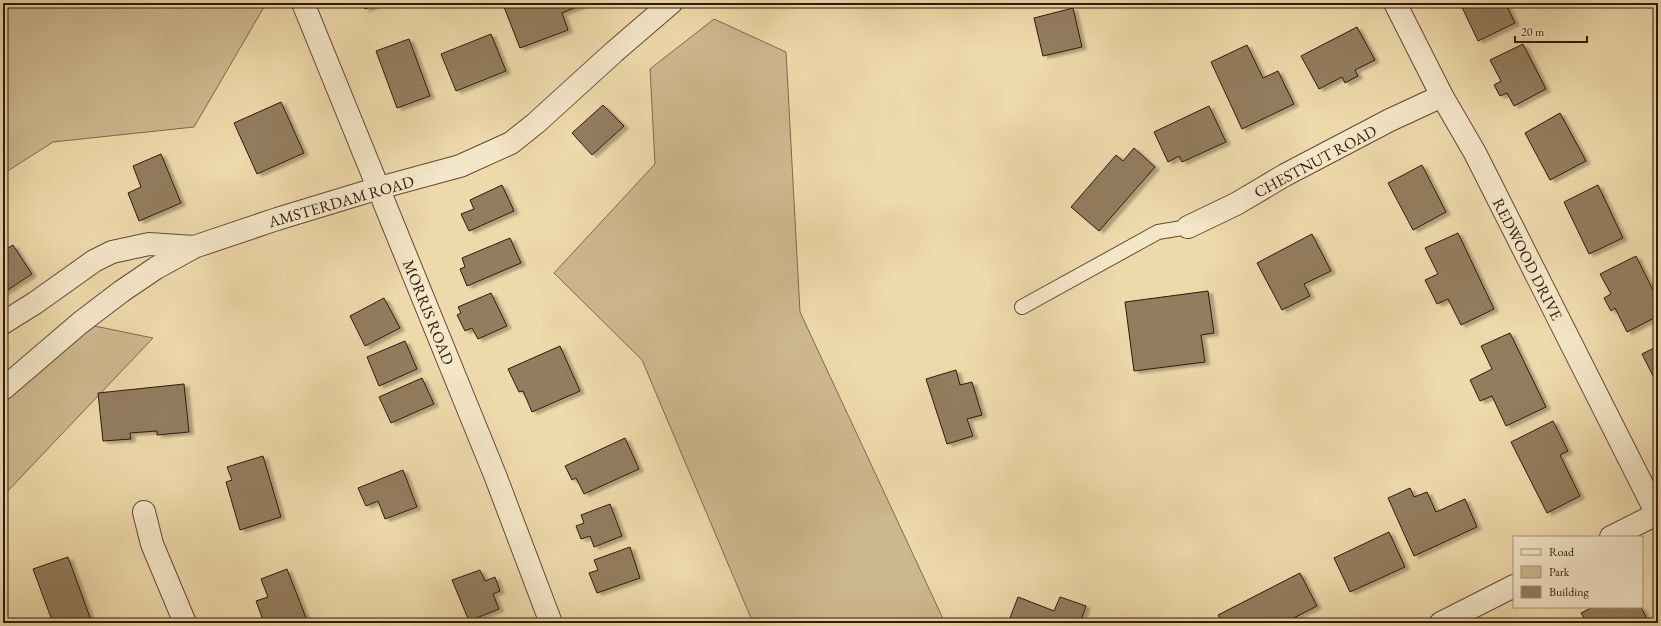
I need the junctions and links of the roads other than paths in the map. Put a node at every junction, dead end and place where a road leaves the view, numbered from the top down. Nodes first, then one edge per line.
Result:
1 (303, 3) edge
2 (671, 3) edge
3 (1395, 3) edge
4 (1442, 96) junction
5 (379, 188) junction
6 (1188, 227) joint
7 (194, 247) junction
8 (1022, 308) dead end
9 (3, 323) edge
10 (3, 389) edge
11 (144, 512) dead end
12 (1657, 515) edge
13 (1613, 536) edge
14 (1513, 587) edge
15 (185, 623) edge
16 (551, 623) edge
17 (1442, 623) edge

1 - 5 street, MORRIS ROAD
2 - 5 street, AMSTERDAM ROAD
3 - 4 street, REDWOOD DRIVE
4 - 6 street, CHESTNUT ROAD
4 - 12 street, REDWOOD DRIVE
5 - 7 street, AMSTERDAM ROAD
5 - 16 street, MORRIS ROAD
6 - 8 lane
7 - 9 street
7 - 10 street, AMSTERDAM ROAD
11 - 15 street
12 - 13 street
14 - 17 street

